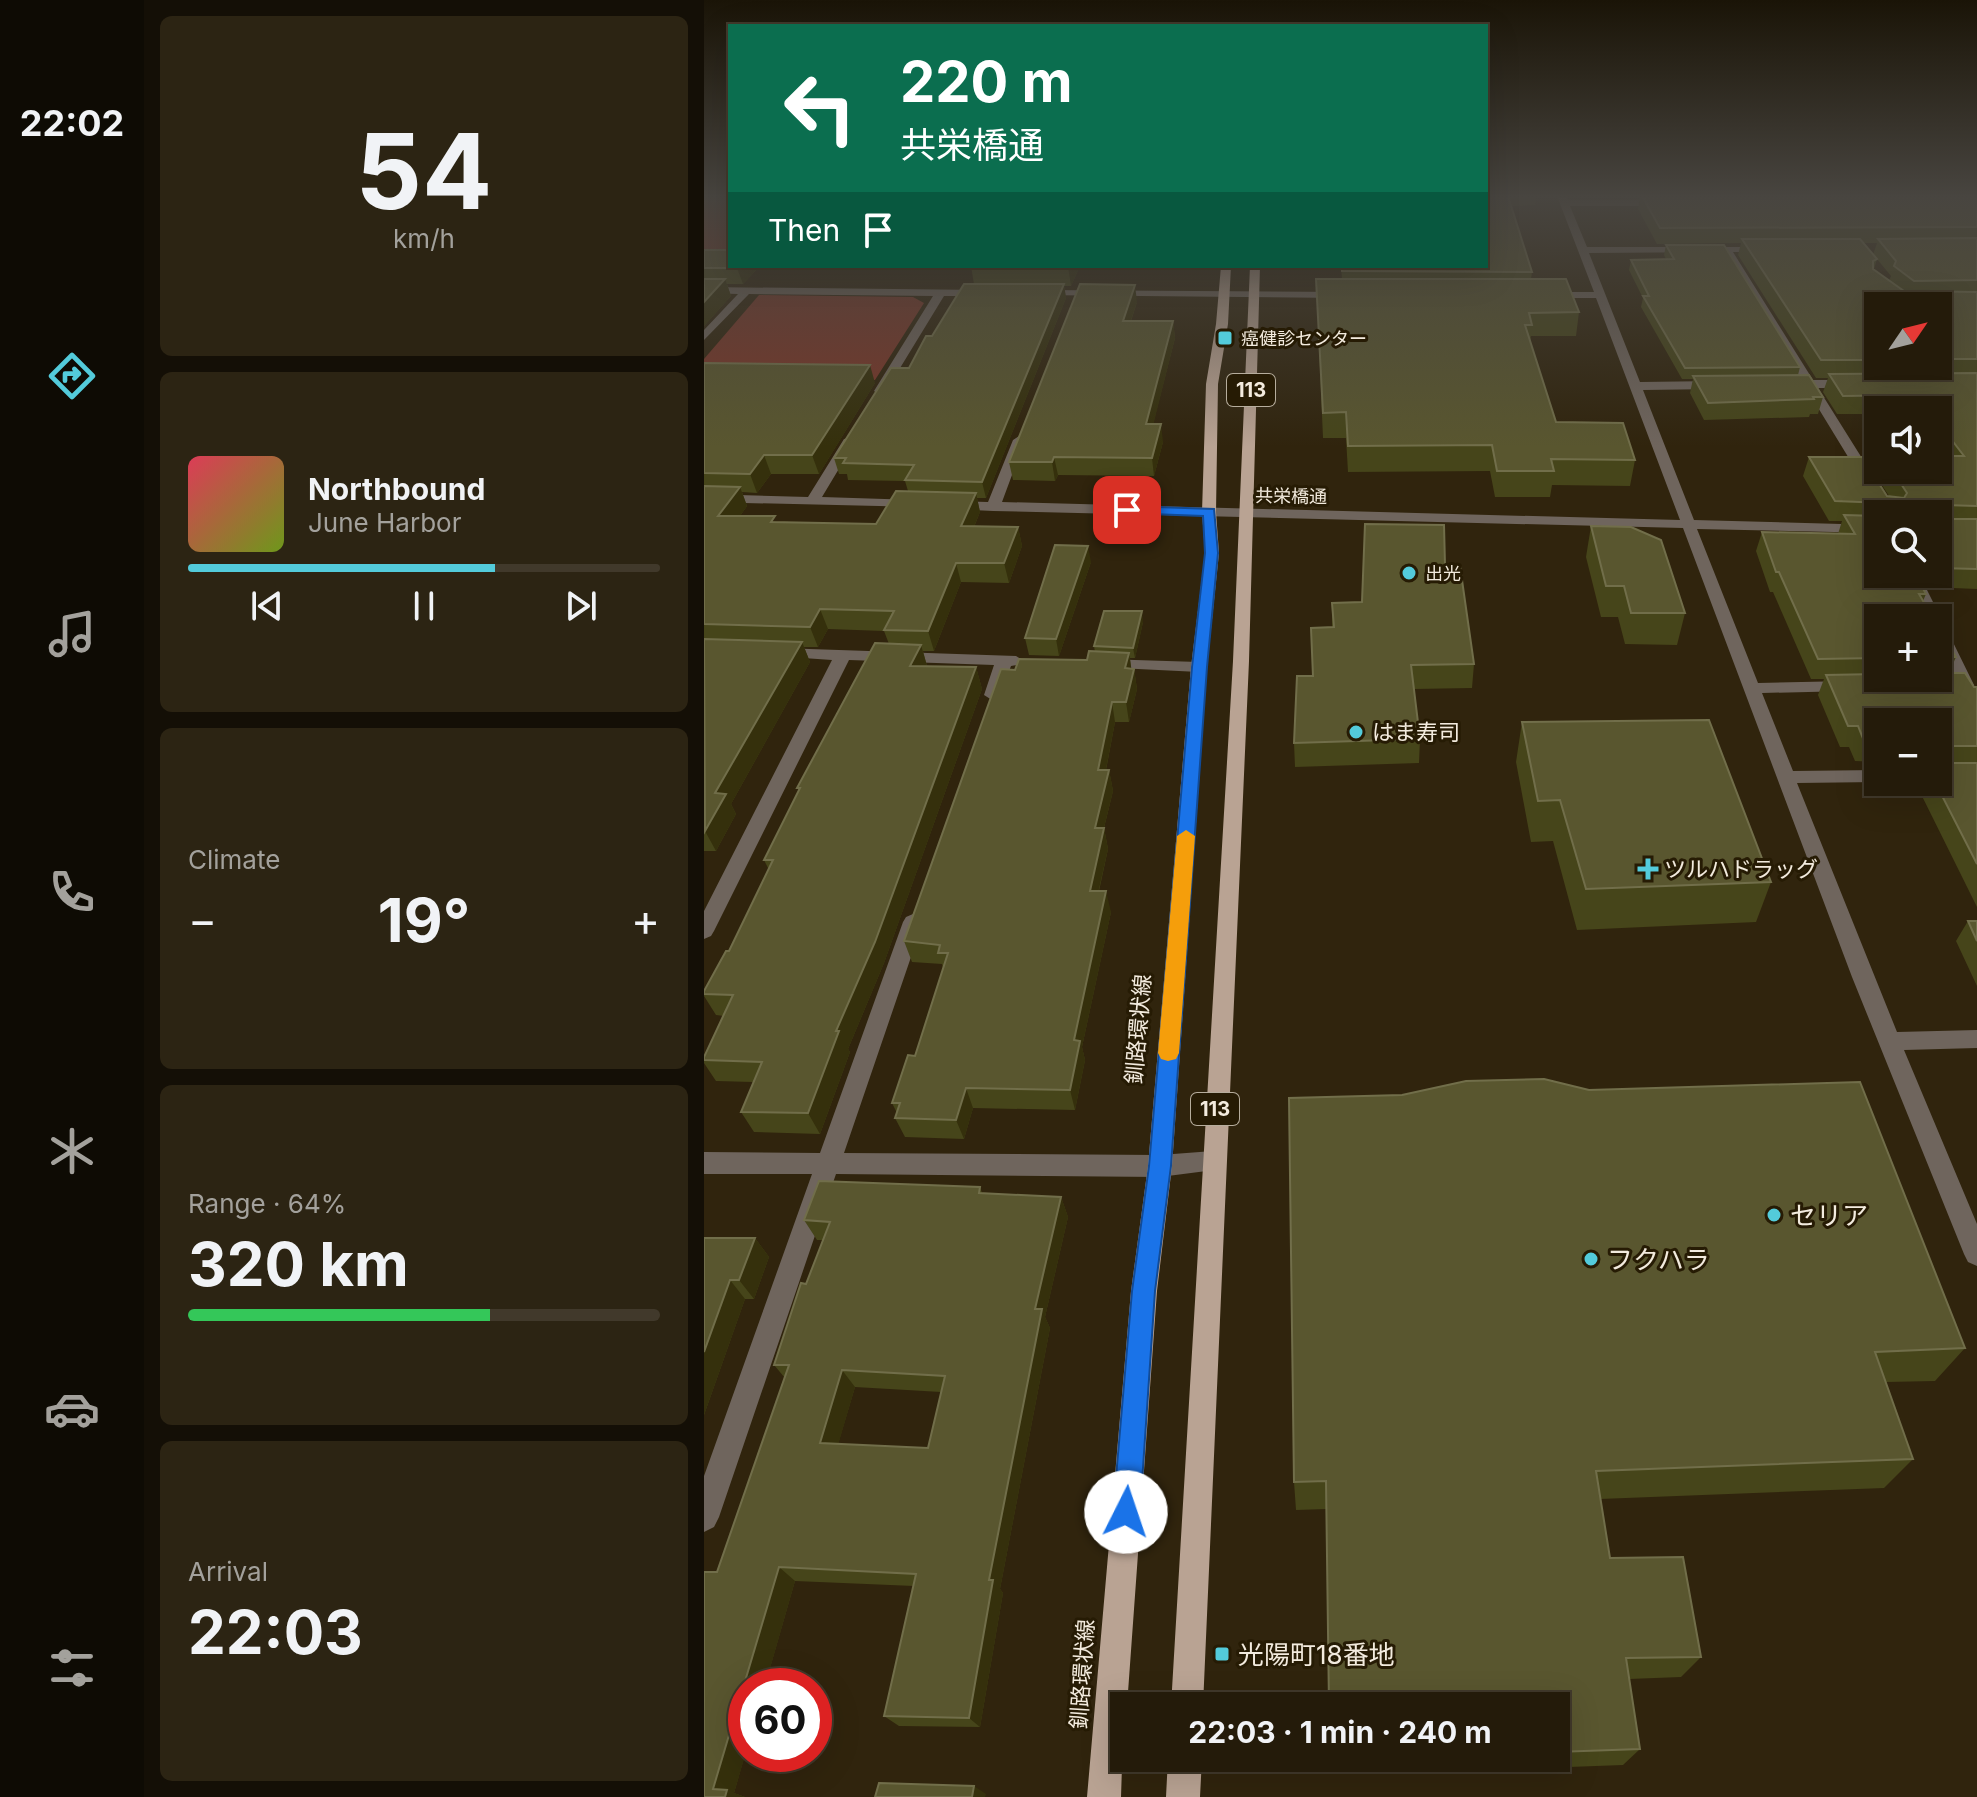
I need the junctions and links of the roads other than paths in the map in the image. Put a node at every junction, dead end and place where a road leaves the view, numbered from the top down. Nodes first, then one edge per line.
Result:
1 (1224, 280) edge
2 (1254, 280) edge
3 (1595, 280) edge
4 (1746, 280) edge
5 (704, 290) edge
6 (746, 291) junction
7 (941, 292) junction
8 (1001, 293) edge
9 (1031, 293) edge
10 (1223, 293) junction
11 (1253, 293) junction
12 (1356, 295) edge
13 (1529, 295) edge
14 (1601, 295) junction
15 (704, 337) edge
16 (1780, 384) edge
17 (1812, 384) junction
18 (1871, 384) edge
19 (1733, 385) edge
20 (1637, 386) junction
21 (872, 404) edge
22 (1025, 425) edge
23 (857, 429) edge
24 (704, 498) edge
25 (1882, 500) edge
26 (812, 502) junction
27 (993, 507) junction
28 (1209, 512) junction
29 (1246, 513) junction
30 (1691, 525) junction
31 (1864, 529) edge
32 (766, 653) edge
33 (843, 655) junction
34 (1952, 659) edge
35 (1004, 661) junction
36 (1034, 662) edge
37 (1093, 664) edge
38 (1199, 667) junction
39 (1964, 685) edge
40 (1864, 686) edge
41 (1750, 688) junction
42 (983, 720) edge
43 (1864, 776) edge
44 (1785, 777) junction
45 (922, 898) edge
46 (704, 931) edge
47 (1977, 1039) edge
48 (1889, 1041) junction
49 (1213, 1162) junction
50 (704, 1163) edge
51 (829, 1165) junction
52 (1160, 1166) junction
53 (1977, 1254) edge
54 (704, 1517) edge
55 (1188, 1692) edge
56 (1184, 1772) edge
57 (1104, 1797) edge
58 (1183, 1797) edge

1 - 10 main road, 釧路環状線 / 113
2 - 11 main road, 113
3 - 14 street
4 - 17 street
5 - 6 street
6 - 7 street
6 - 15 street
7 - 8 street
7 - 21 street
9 - 10 street
10 - 11 street
10 - 28 main road, 釧路環状線 / 113
11 - 12 street
11 - 29 main road, 113
13 - 14 street
14 - 20 street
16 - 17 street
17 - 18 street
17 - 25 street
19 - 20 street
20 - 30 street
22 - 27 street
23 - 26 street
24 - 26 street, 共栄橋通
26 - 27 street, 共栄橋通
27 - 28 street, 共栄橋通
28 - 29 street, 共栄橋通
28 - 38 main road, 釧路環状線 / 113
29 - 30 street, 共栄橋通
29 - 49 main road, 113
30 - 31 street, 共栄橋通
30 - 41 street
32 - 33 street
33 - 35 street
33 - 46 street
34 - 39 street
35 - 36 street
35 - 42 street
37 - 38 street
38 - 52 main road, 釧路環状線 / 113
40 - 41 street
41 - 44 street
43 - 44 street
44 - 48 street
45 - 51 street
47 - 48 street
48 - 53 street
49 - 52 street
49 - 55 main road, 113
50 - 51 street
51 - 52 street
51 - 54 street
52 - 57 main road, 釧路環状線 / 113
56 - 58 main road

